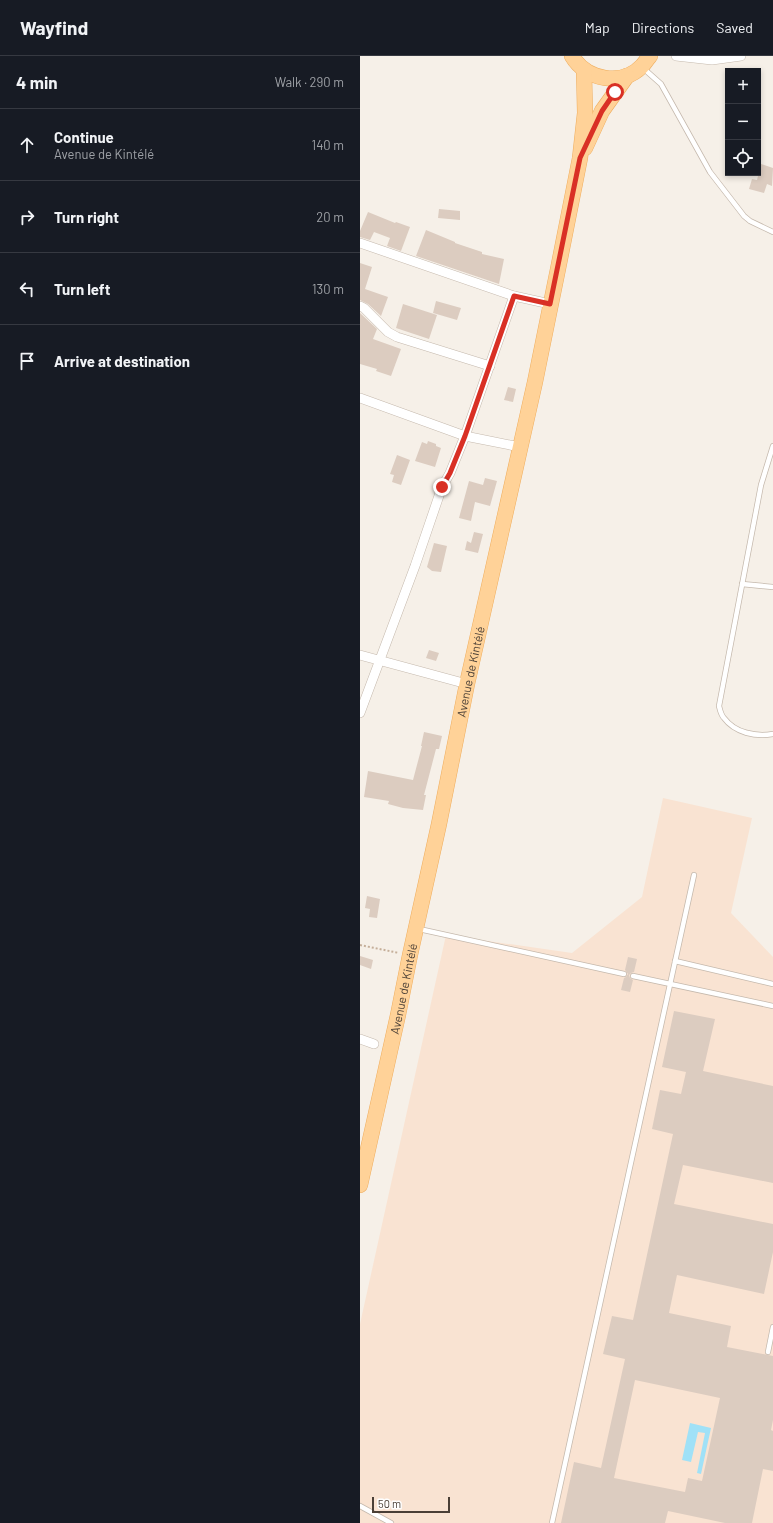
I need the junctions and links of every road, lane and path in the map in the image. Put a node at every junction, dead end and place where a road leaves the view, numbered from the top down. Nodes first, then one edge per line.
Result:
1 (572, 56) edge
2 (676, 56) edge
3 (741, 56) edge
4 (646, 61) edge
5 (584, 70) junction
6 (628, 76) junction
7 (580, 158) junction
8 (773, 232) edge
9 (360, 243) edge
10 (514, 296) junction
11 (550, 304) junction
12 (360, 306) edge
13 (490, 366) junction
14 (360, 398) edge
15 (465, 436) junction
16 (773, 446) edge
17 (520, 447) junction
18 (742, 584) junction
19 (773, 587) edge
20 (360, 655) edge
21 (379, 660) junction
22 (468, 684) junction
23 (360, 713) edge
24 (773, 734) edge
25 (694, 875) dead end
26 (416, 928) junction
27 (360, 945) edge
28 (410, 955) junction
29 (675, 961) junction
30 (624, 974) dead end
31 (634, 976) dead end
32 (670, 984) junction
33 (773, 984) edge
34 (773, 1006) edge
35 (360, 1039) edge
36 (374, 1044) dead end
37 (360, 1185) edge
38 (773, 1327) edge
39 (768, 1352) dead end
40 (360, 1506) edge
41 (391, 1523) edge
42 (552, 1523) edge

1 - 5 main road, Avenue de Kintélé
2 - 3 street
4 - 6 main road, Avenue de Kintélé
4 - 8 lane
5 - 6 main road, Avenue de Kintélé
5 - 7 main road, Avenue de Kintélé
6 - 7 main road, Avenue de Kintélé
7 - 11 main road, Avenue de Kintélé
9 - 10 street
10 - 11 street
10 - 13 street
11 - 17 main road, Avenue de Kintélé
12 - 13 street
13 - 15 street
14 - 15 street
15 - 17 street
15 - 21 street
16 - 18 lane
17 - 22 main road, Avenue de Kintélé
18 - 19 lane
18 - 24 lane
20 - 21 street
21 - 22 street
21 - 23 street
22 - 26 main road, Avenue de Kintélé
25 - 29 lane
26 - 28 main road, Avenue de Kintélé
26 - 30 lane
27 - 28 path
28 - 37 main road, Avenue de Kintélé
29 - 32 lane
29 - 33 lane
31 - 32 lane
32 - 34 lane
32 - 42 lane
35 - 36 street
38 - 39 lane
40 - 41 lane

